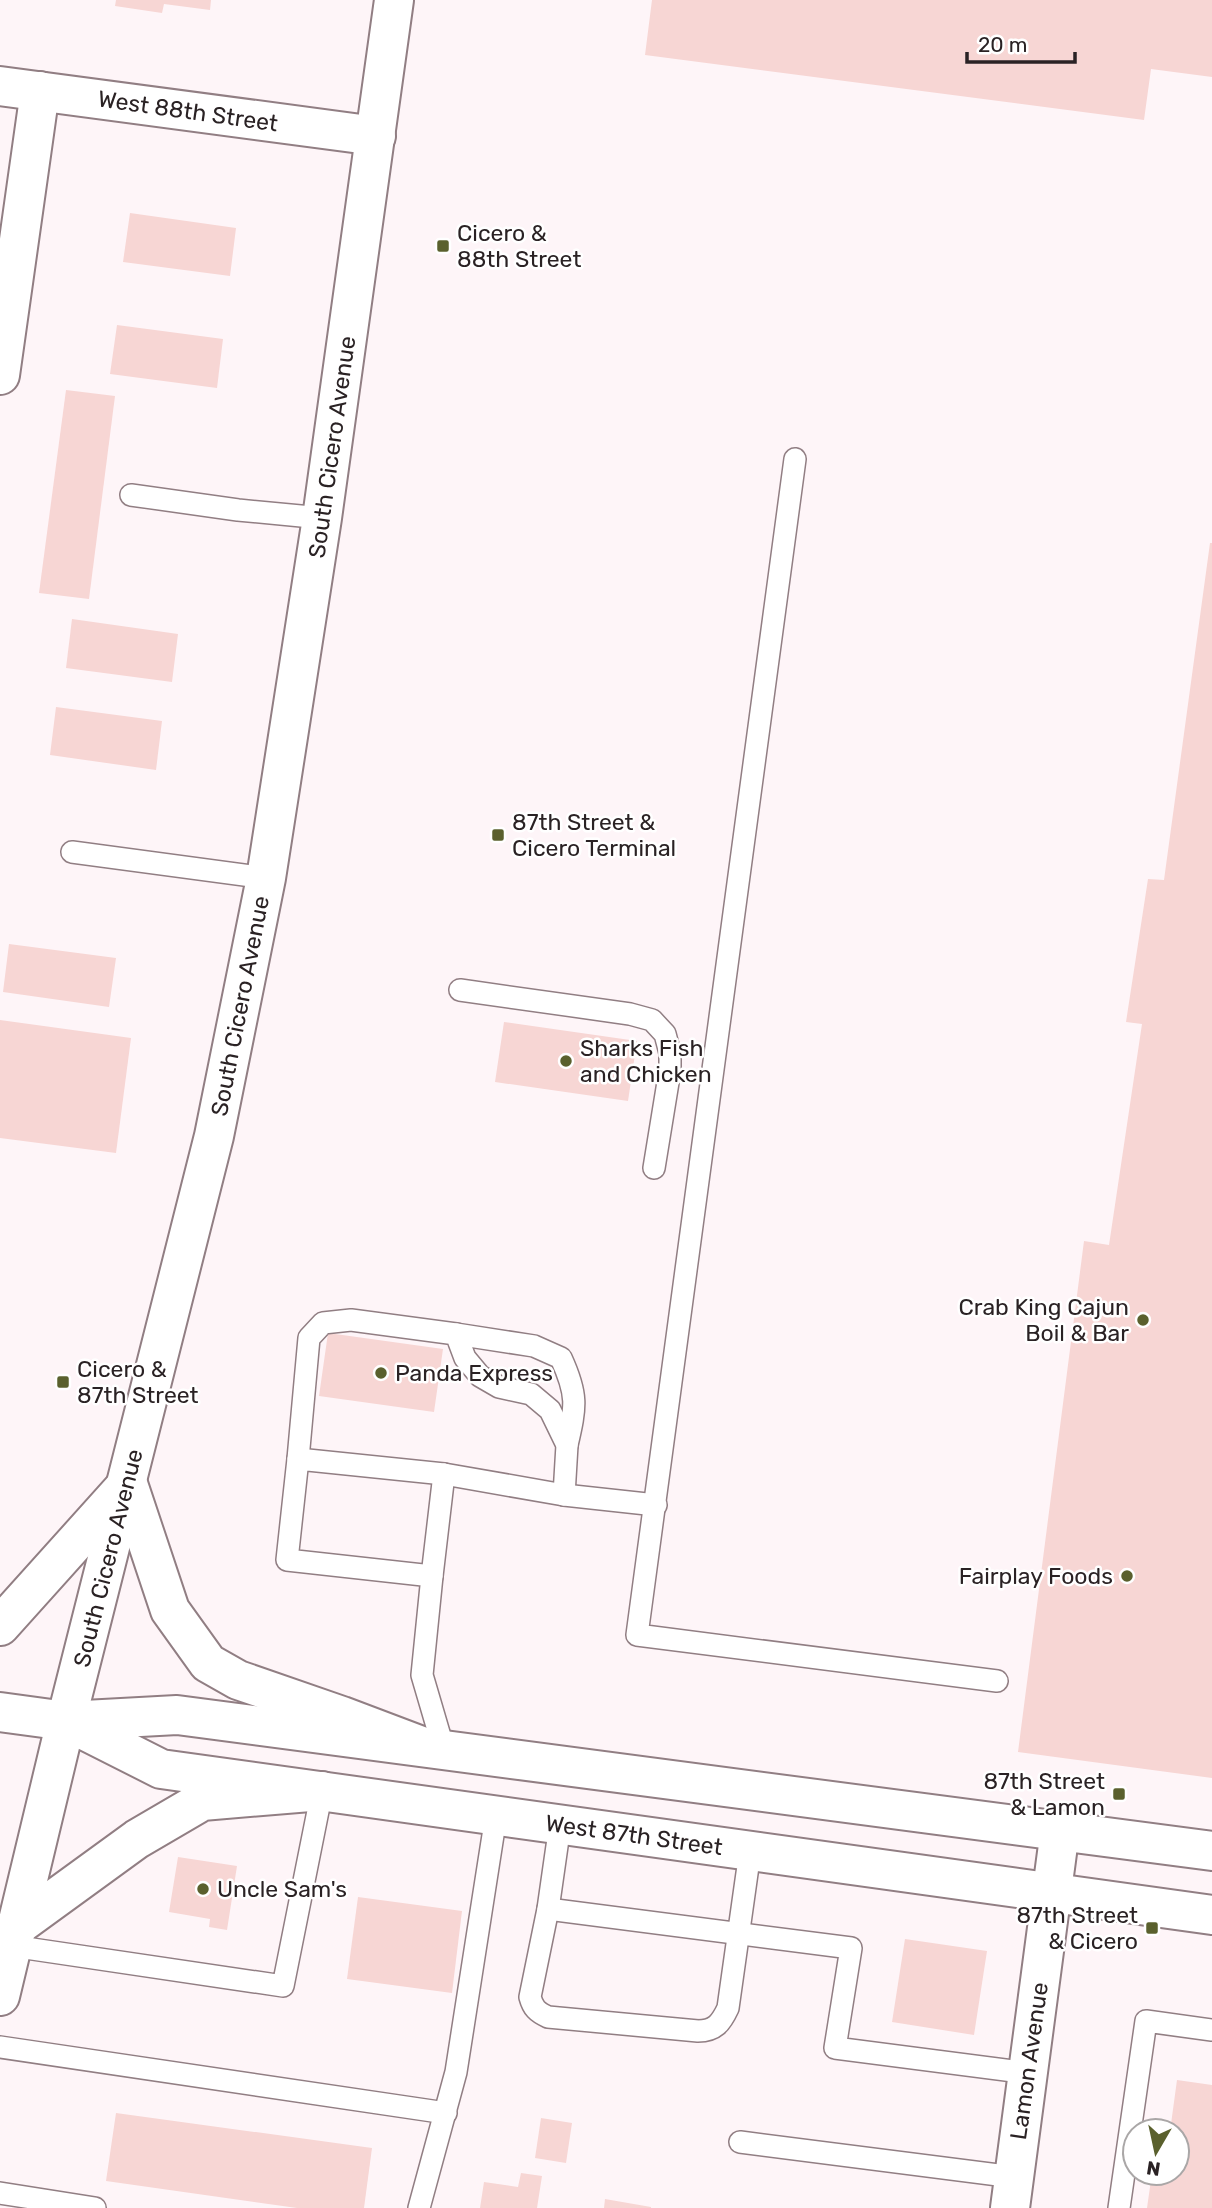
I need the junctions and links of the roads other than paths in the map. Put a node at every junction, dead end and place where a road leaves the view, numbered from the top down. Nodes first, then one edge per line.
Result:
1 (394, 0) edge
2 (0, 86) edge
3 (40, 91) junction
4 (376, 136) junction
5 (0, 375) edge
6 (795, 459) dead end
7 (131, 495) dead end
8 (322, 518) junction
9 (72, 852) dead end
10 (266, 878) junction
11 (460, 990) dead end
12 (654, 1168) dead end
13 (456, 1334) junction
14 (567, 1445) junction
15 (298, 1459) junction
16 (444, 1474) junction
17 (128, 1484) junction
18 (564, 1495) junction
19 (656, 1505) junction
20 (432, 1576) junction
21 (0, 1626) edge
22 (997, 1681) dead end
23 (0, 1712) edge
24 (66, 1721) junction
25 (434, 1749) junction
26 (322, 1791) junction
27 (495, 1816) junction
28 (560, 1825) junction
29 (1060, 1830) junction
30 (1212, 1851) edge
31 (750, 1852) junction
32 (1052, 1893) junction
33 (548, 1909) junction
34 (1212, 1915) edge
35 (14, 1936) junction
36 (738, 1936) junction
37 (0, 1996) edge
38 (1212, 2030) edge
39 (0, 2047) edge
40 (1028, 2073) junction
41 (446, 2113) junction
42 (740, 2142) dead end
43 (1012, 2192) edge
44 (0, 2193) edge
45 (95, 2208) edge
46 (419, 2208) edge
47 (1119, 2208) edge

1 - 4 main road, South Cicero Avenue
2 - 3 main road, West 88th Street
3 - 4 main road, West 88th Street
3 - 5 main road
4 - 8 main road, South Cicero Avenue
6 - 19 lane
7 - 8 lane
8 - 10 main road, South Cicero Avenue
9 - 10 lane
10 - 17 main road, South Cicero Avenue
11 - 12 lane
13 - 14 lane
13 - 14 lane
13 - 15 lane
14 - 18 lane
15 - 16 lane
15 - 20 lane
16 - 18 lane
16 - 20 lane
17 - 21 main road
17 - 24 main road, South Cicero Avenue
17 - 25 main road
18 - 19 lane
19 - 22 lane
20 - 25 lane
23 - 24 main road, West 87th Street
24 - 25 main road, West 87th Street
24 - 26 main road, West 87th Street
24 - 35 main road, South Cicero Avenue
25 - 29 main road, West 87th Street
26 - 27 main road, West 87th Street
26 - 35 main road
26 - 35 lane
27 - 28 main road, West 87th Street
27 - 41 lane
28 - 31 main road, West 87th Street
28 - 33 lane
29 - 30 main road, West 87th Street
29 - 32 main road, Lamon Avenue
31 - 32 main road, West 87th Street
31 - 36 lane
32 - 34 main road, West 87th Street
32 - 40 main road, Lamon Avenue
33 - 36 lane
33 - 36 lane
35 - 37 main road, South Cicero Avenue
36 - 40 lane
38 - 47 lane
39 - 41 lane
40 - 43 main road, Lamon Avenue
41 - 46 lane
42 - 43 lane
44 - 45 lane

